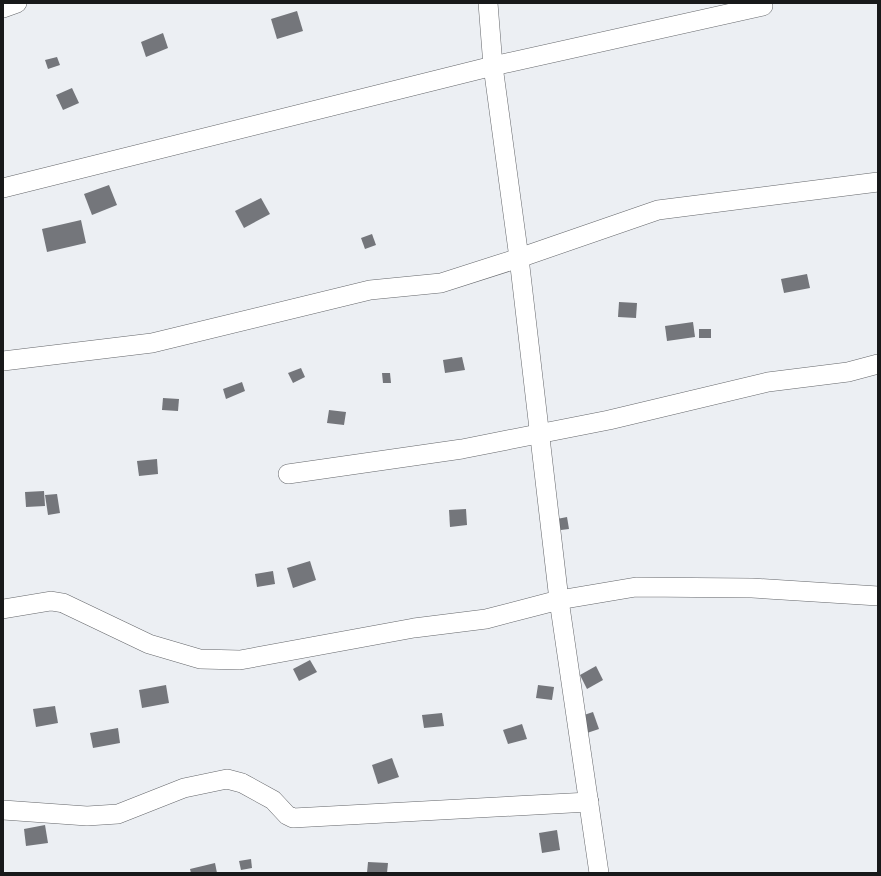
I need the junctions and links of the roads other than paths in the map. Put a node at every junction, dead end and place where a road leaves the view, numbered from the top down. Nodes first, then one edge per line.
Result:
1 (17, 3) edge
2 (488, 3) edge
3 (763, 6) dead end
4 (3, 8) edge
5 (493, 66) junction
6 (878, 182) edge
7 (3, 188) edge
8 (518, 258) junction
9 (3, 361) edge
10 (878, 364) edge
11 (539, 434) junction
12 (288, 474) dead end
13 (878, 596) edge
14 (559, 600) junction
15 (3, 609) edge
16 (589, 802) junction
17 (3, 810) edge
18 (599, 873) edge

1 - 4 street
2 - 5 street
3 - 5 street
5 - 7 street
5 - 8 street
6 - 8 street
8 - 9 street
8 - 11 street
10 - 11 street
11 - 12 street
11 - 14 street
13 - 14 street
14 - 15 street
14 - 16 street
16 - 17 street
16 - 18 street

